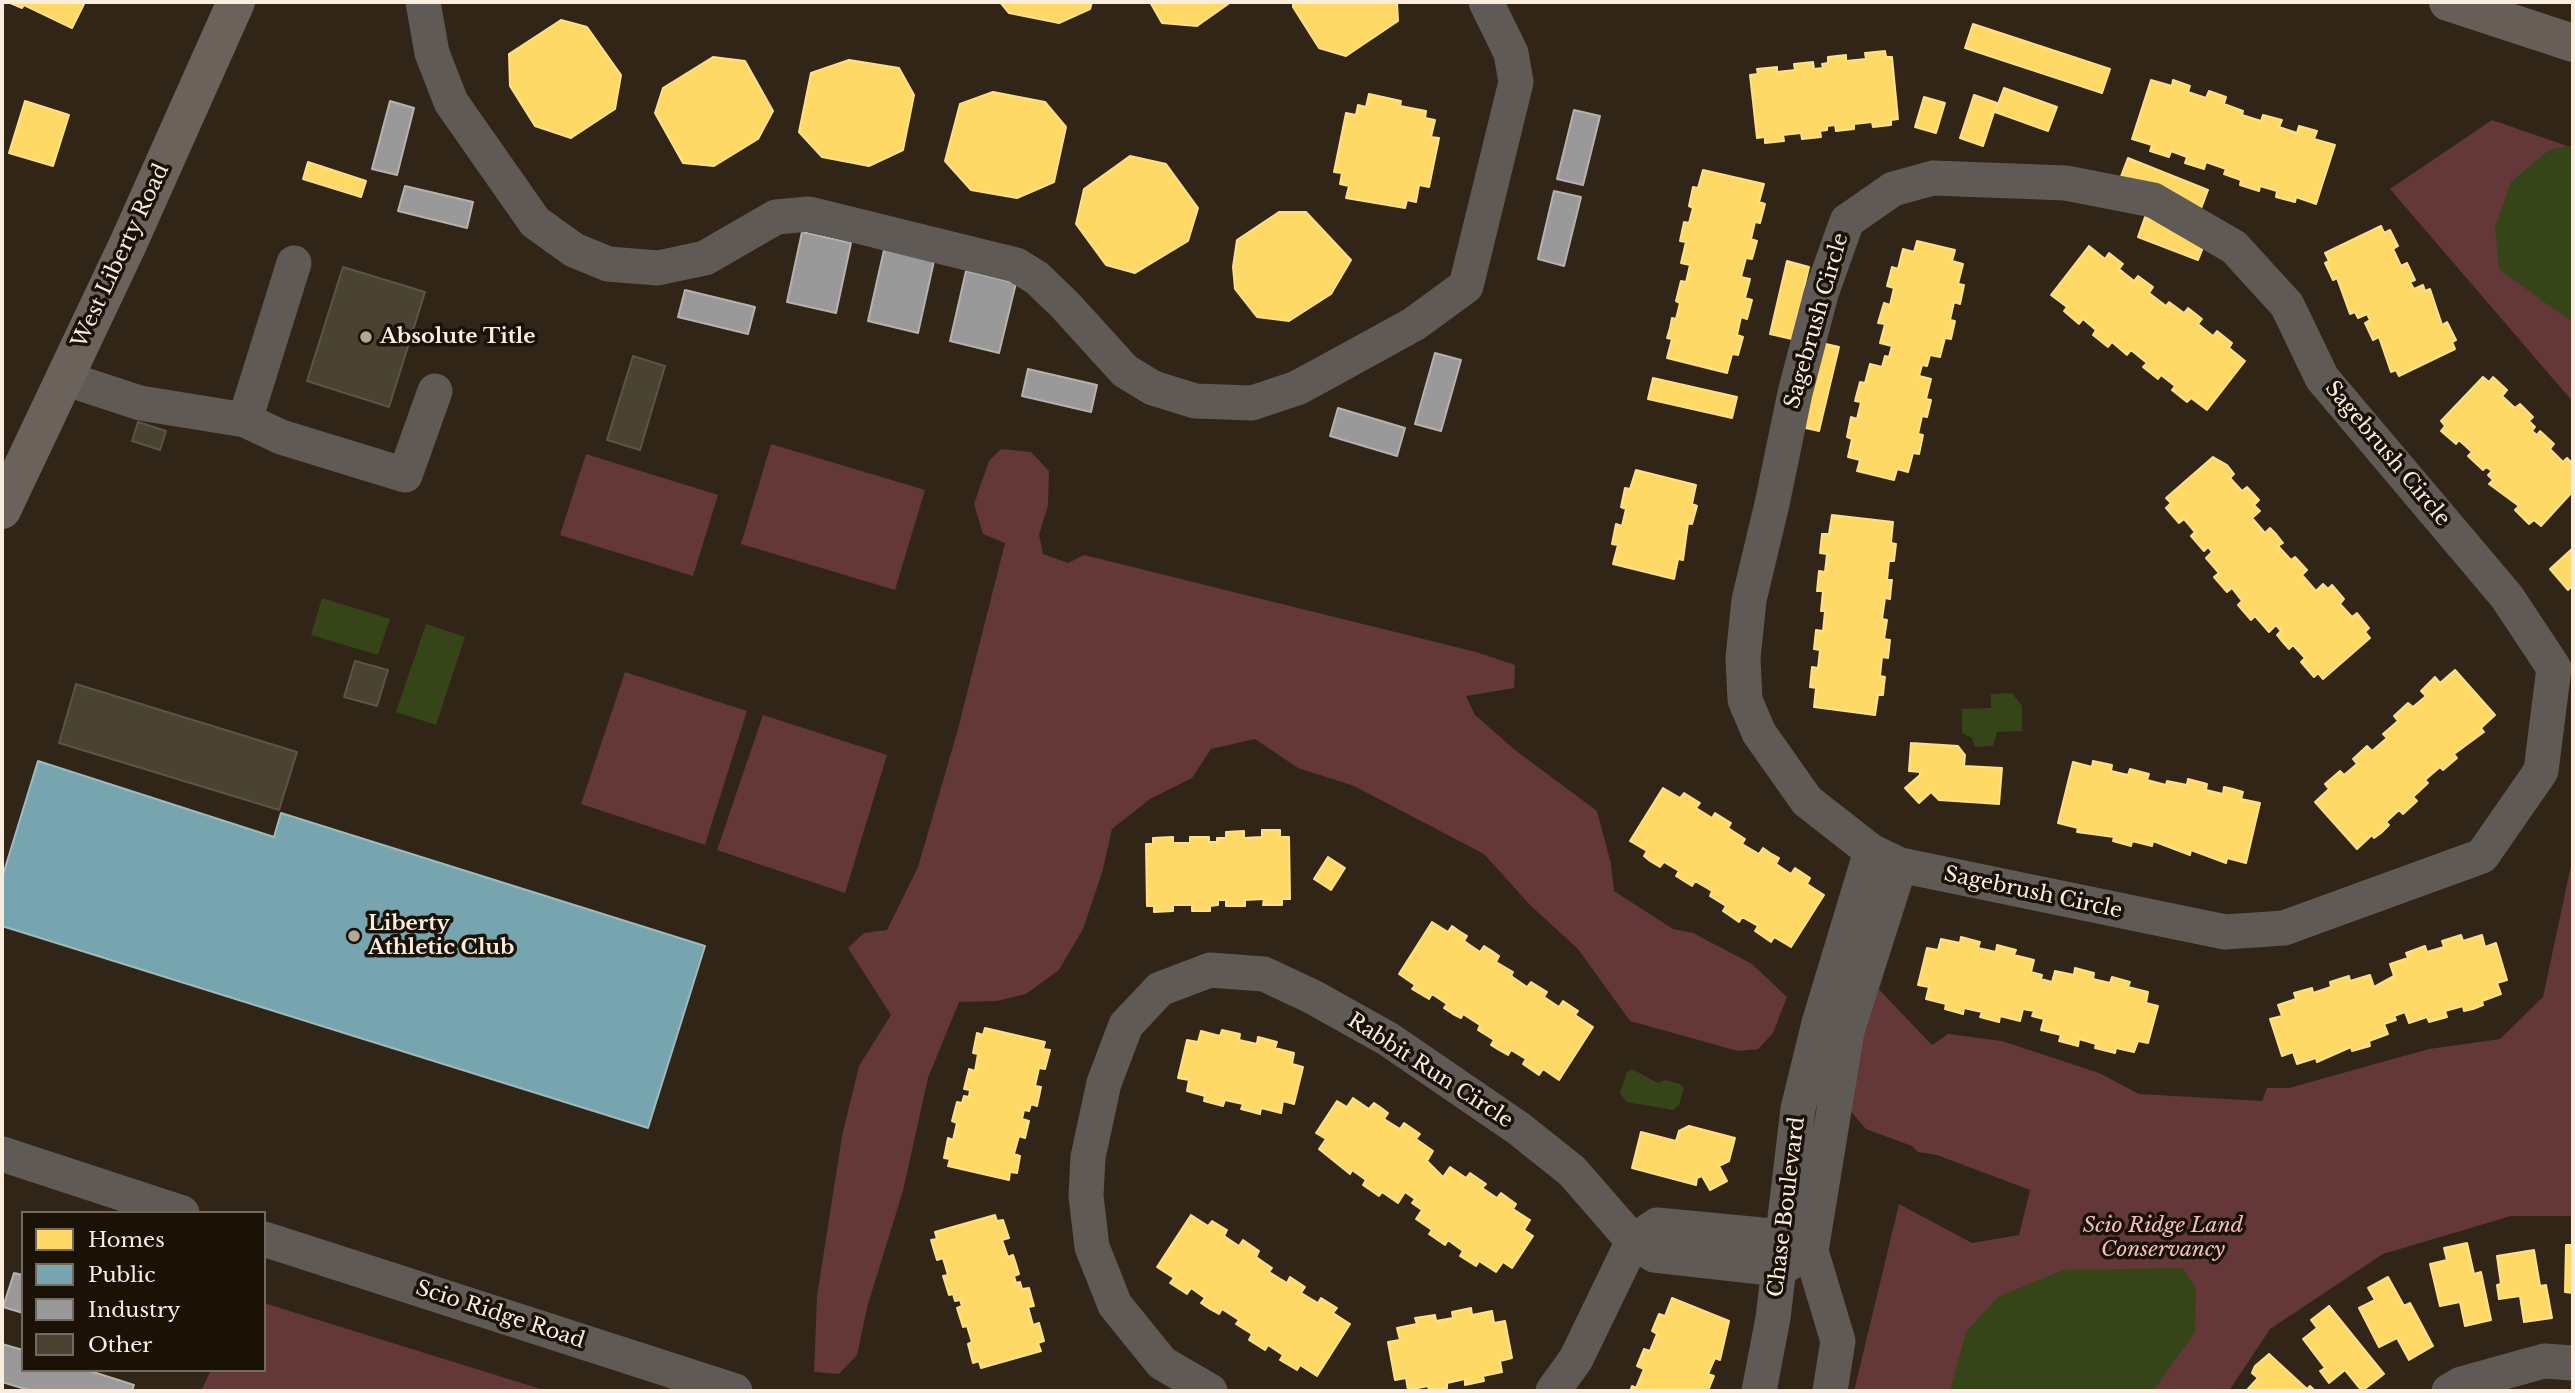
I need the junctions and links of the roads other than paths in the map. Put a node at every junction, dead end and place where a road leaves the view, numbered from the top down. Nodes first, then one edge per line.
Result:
1 (236, 2) edge
2 (423, 2) edge
3 (1486, 2) edge
4 (2448, 2) edge
5 (2573, 43) edge
6 (294, 263) dead end
7 (64, 378) junction
8 (435, 391) dead end
9 (245, 419) junction
10 (2, 510) edge
11 (1885, 858) junction
12 (2, 1154) edge
13 (176, 1211) edge
14 (266, 1240) edge
15 (1633, 1241) junction
16 (1791, 1252) junction
17 (2573, 1363) edge
18 (735, 1391) edge
19 (1210, 1391) edge
20 (1553, 1391) edge
21 (1759, 1391) edge
22 (1830, 1391) edge
23 (2449, 1391) edge

1 - 7 main road, West Liberty Road
2 - 3 street
4 - 5 highway
6 - 9 street
7 - 9 street
7 - 10 main road, West Liberty Road
8 - 9 street
11 - 11 street, Sagebrush Circle
11 - 16 street, Chase Boulevard
12 - 13 street
14 - 18 street, Scio Ridge Road
15 - 16 street
15 - 19 street, Rabbit Run Circle
15 - 20 street
16 - 21 street, Chase Boulevard
16 - 22 street, Chase Boulevard
17 - 23 street

